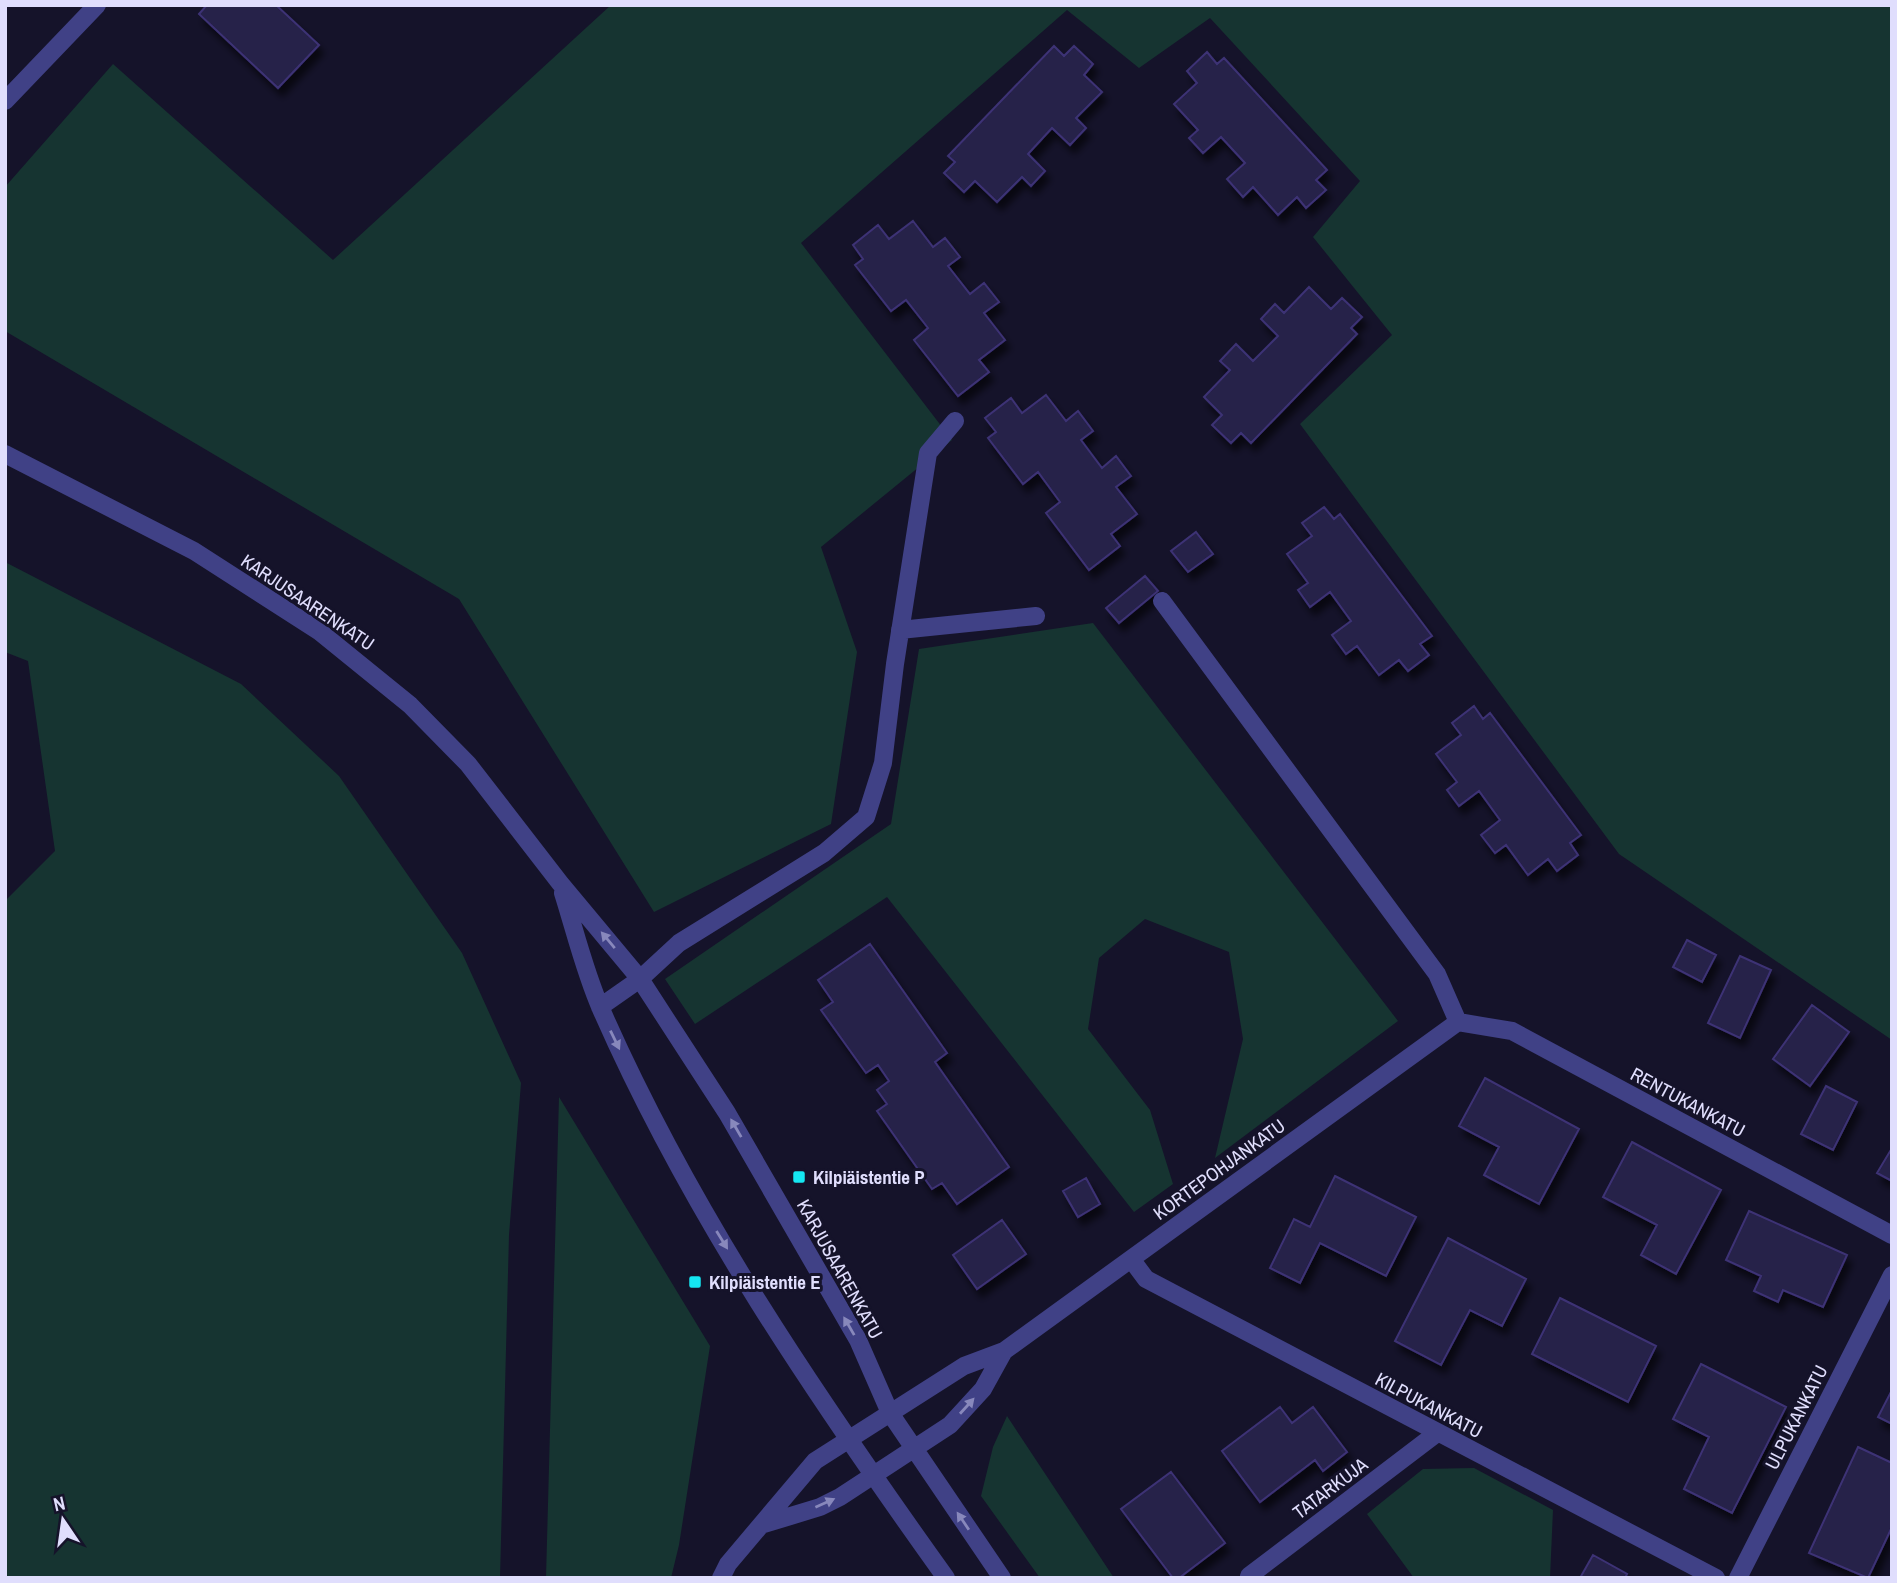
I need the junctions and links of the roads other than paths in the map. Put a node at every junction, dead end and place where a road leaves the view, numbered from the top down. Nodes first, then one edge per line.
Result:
1 (97, 5) edge
2 (5, 101) edge
3 (955, 421) dead end
4 (5, 454) edge
5 (1163, 601) dead end
6 (1036, 616) dead end
7 (900, 630) junction
8 (560, 883) junction
9 (640, 978) junction
10 (600, 1007) junction
11 (1458, 1022) junction
12 (1892, 1235) edge
13 (1131, 1259) junction
14 (1892, 1275) edge
15 (1004, 1351) junction
16 (890, 1413) junction
17 (1437, 1433) junction
18 (849, 1440) junction
19 (914, 1448) junction
20 (874, 1477) junction
21 (761, 1525) junction
22 (1249, 1576) edge
23 (721, 1578) edge
24 (946, 1578) edge
25 (1002, 1578) edge
26 (1716, 1578) edge
27 (1738, 1578) edge

1 - 2 street
3 - 7 street
4 - 8 street, KARJUSAARENKATU
5 - 11 street
6 - 7 street
7 - 9 street
9 -> 8 street, KARJUSAARENKATU
8 - 10 street, KARJUSAARENKATU
9 - 10 street
16 -> 9 street, KARJUSAARENKATU
10 -> 18 street, KARJUSAARENKATU
11 - 12 street, RENTUKANKATU
11 - 13 street, KORTEPOHJANKATU
13 - 15 street, KORTEPOHJANKATU
13 - 17 street, KILPUKANKATU
14 - 27 street, ULPUKANKATU
15 - 16 street, KORTEPOHJANKATU
19 -> 15 street, KORTEPOHJANKATU
16 - 18 street, KORTEPOHJANKATU
16 - 19 street, KARJUSAARENKATU
17 - 22 street, TATARKUJA
17 - 26 street, KILPUKANKATU
18 - 20 street, KARJUSAARENKATU
18 - 21 street, KORTEPOHJANKATU
19 - 20 street, KORTEPOHJANKATU
25 -> 19 street, KARJUSAARENKATU
21 -> 20 street, KORTEPOHJANKATU
20 - 24 street, KARJUSAARENKATU
21 - 23 street, KORTEPOHJANKATU

